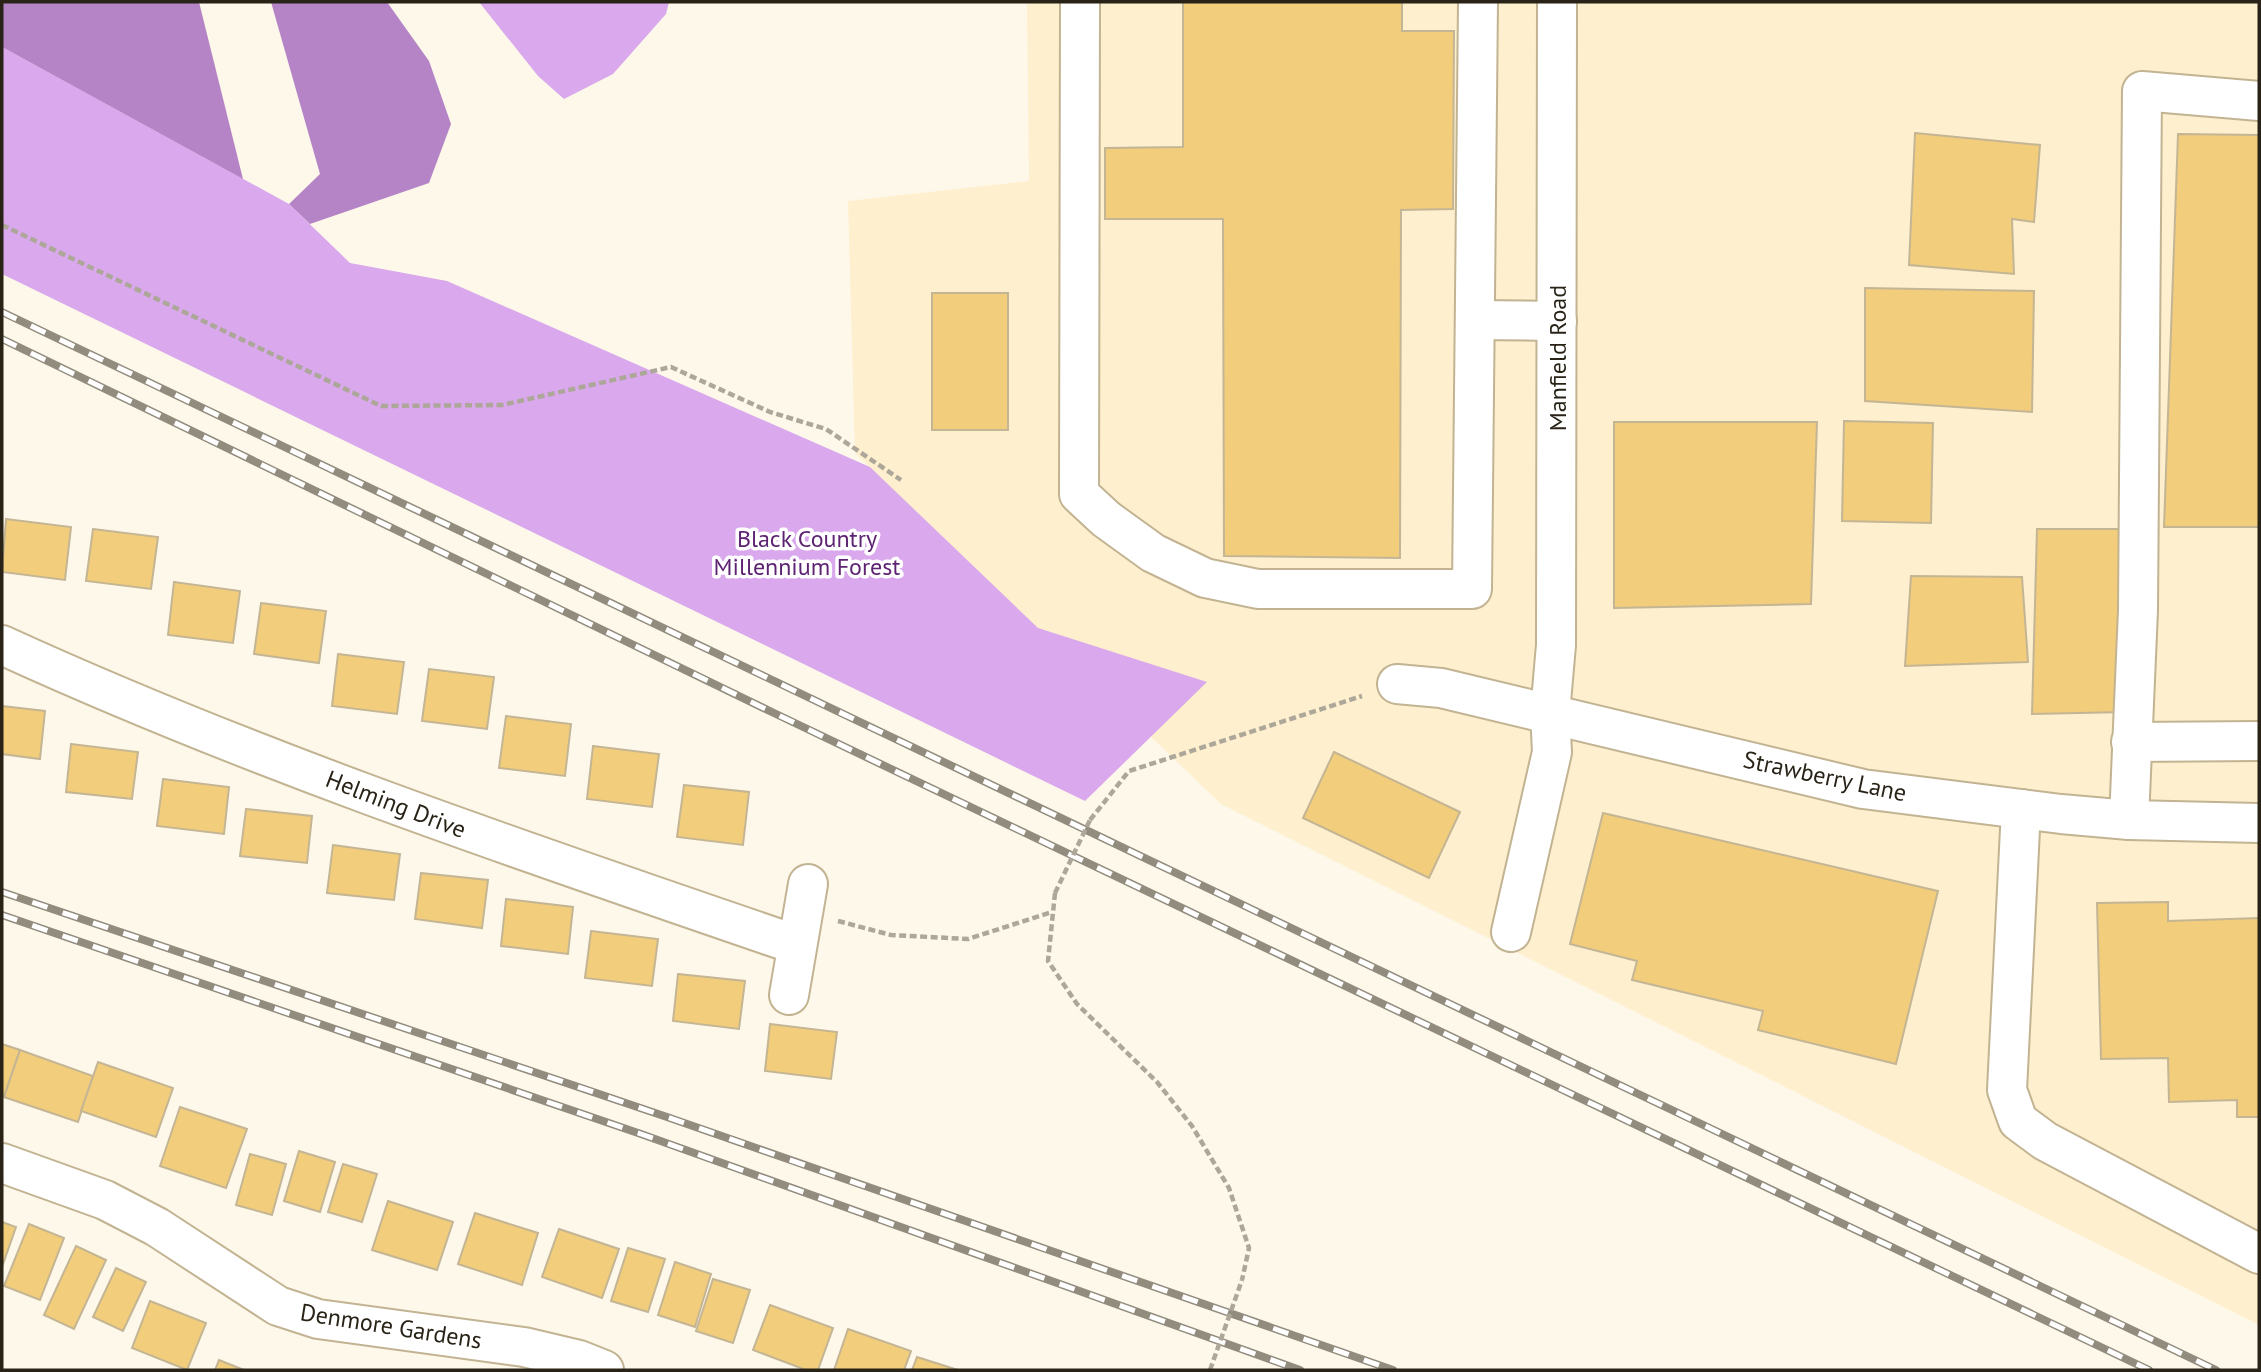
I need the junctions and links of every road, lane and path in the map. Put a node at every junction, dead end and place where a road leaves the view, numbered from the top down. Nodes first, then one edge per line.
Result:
1 (1080, 2) edge
2 (1478, 2) edge
3 (1557, 2) edge
4 (2259, 101) edge
5 (2, 225) edge
6 (1476, 320) junction
7 (1557, 321) junction
8 (901, 480) dead end
9 (2, 645) edge
10 (1397, 684) joint
11 (1550, 713) junction
12 (2259, 741) edge
13 (2131, 742) junction
14 (2021, 809) junction
15 (2129, 820) junction
16 (2259, 823) edge
17 (1052, 912) junction
18 (803, 914) junction
19 (1511, 932) dead end
20 (789, 995) dead end
21 (2, 1163) edge
22 (2259, 1254) edge
23 (604, 1370) edge
24 (1210, 1370) edge

1 - 6 street
2 - 6 street
3 - 7 street, Manfield Road
4 - 13 street
5 - 8 path
6 - 7 street
7 - 11 street, Manfield Road
9 - 18 street, Helming Drive
10 - 11 street, Strawberry Lane
10 - 17 path, bridge
11 - 14 street, Strawberry Lane
11 - 19 street, Manfield Road
12 - 13 street
13 - 15 street
14 - 15 street, Strawberry Lane
14 - 22 street
15 - 16 street, Strawberry Lane
17 - 18 path
17 - 24 path, bridge
18 - 20 street
21 - 23 street, Denmore Gardens

